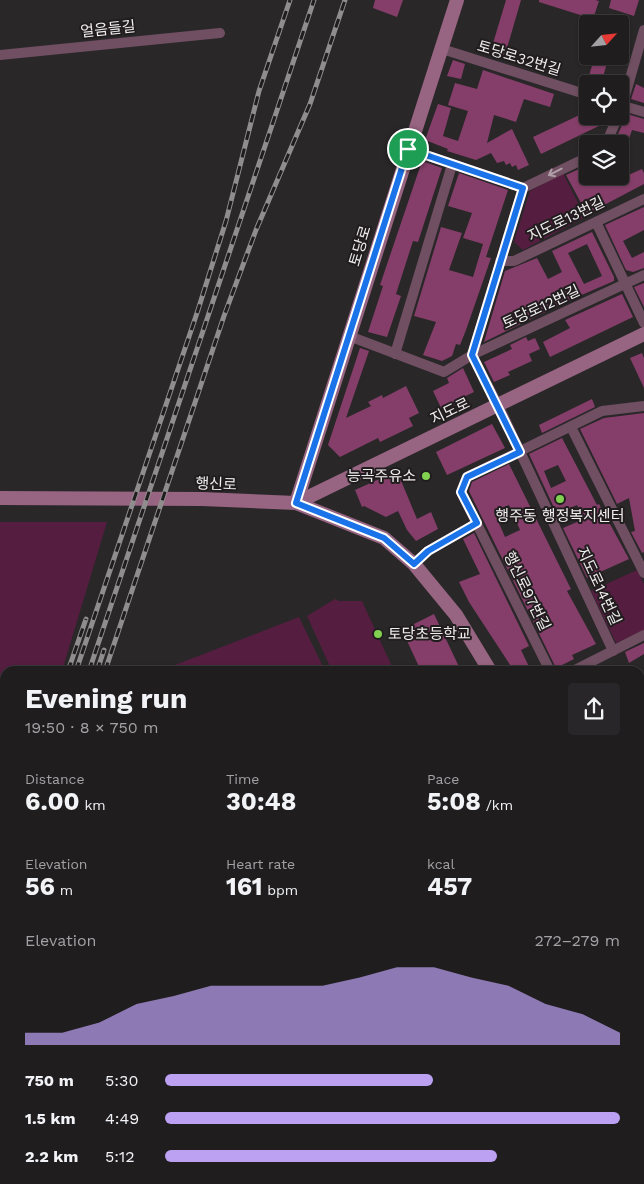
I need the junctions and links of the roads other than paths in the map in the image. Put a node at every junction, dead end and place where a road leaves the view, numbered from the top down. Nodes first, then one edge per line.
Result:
1 (457, 0) edge
2 (644, 30) edge
3 (220, 33) dead end
4 (442, 49) junction
5 (0, 55) edge
6 (629, 81) edge
7 (579, 92) edge
8 (629, 109) edge
9 (644, 112) edge
10 (408, 149) junction
11 (579, 161) edge
12 (452, 165) junction
13 (523, 188) junction
14 (644, 199) edge
15 (596, 222) junction
16 (500, 261) junction
17 (644, 275) edge
18 (625, 284) junction
19 (644, 323) edge
20 (644, 334) edge
21 (349, 336) junction
22 (396, 354) junction
23 (472, 355) junction
24 (498, 405) junction
25 (644, 406) edge
26 (571, 427) junction
27 (520, 452) junction
28 (0, 498) edge
29 (296, 503) junction
30 (477, 523) junction
31 (414, 564) junction
32 (644, 573) edge
33 (644, 635) edge
34 (612, 651) junction
35 (487, 666) edge
36 (548, 666) edge
37 (583, 666) edge

1 - 4 main road, 토당로
2 - 6 street
3 - 5 street, 얼음들길
4 - 7 street, 토당로32번길
4 - 10 main road, 토당로
8 - 9 street
10 - 12 street
10 - 21 main road, 토당로
11 -> 13 street
12 - 13 street
12 - 22 street
13 - 16 street, 지도로13번길
14 - 15 street, 지도로13번길
15 - 16 street, 지도로13번길
15 - 18 street
16 - 23 street, 지도로13번길
17 - 18 street, 토당로12번길
18 - 19 street
18 - 23 street, 토당로12번길
20 - 24 main road, 지도로
21 - 22 street, 토당로12번길
21 - 29 main road, 토당로
22 - 23 street, 토당로12번길
23 - 24 street
24 - 27 street, 지도로14번길
24 - 29 main road, 지도로
25 - 26 street
26 - 27 street
26 - 32 street
27 - 30 street
27 - 34 street, 지도로14번길
28 - 29 main road, 행신로
29 - 31 main road, 행신로
30 - 31 street
30 - 36 street, 행신로97번길
31 - 35 main road, 행신로
33 - 34 street
34 - 37 street

